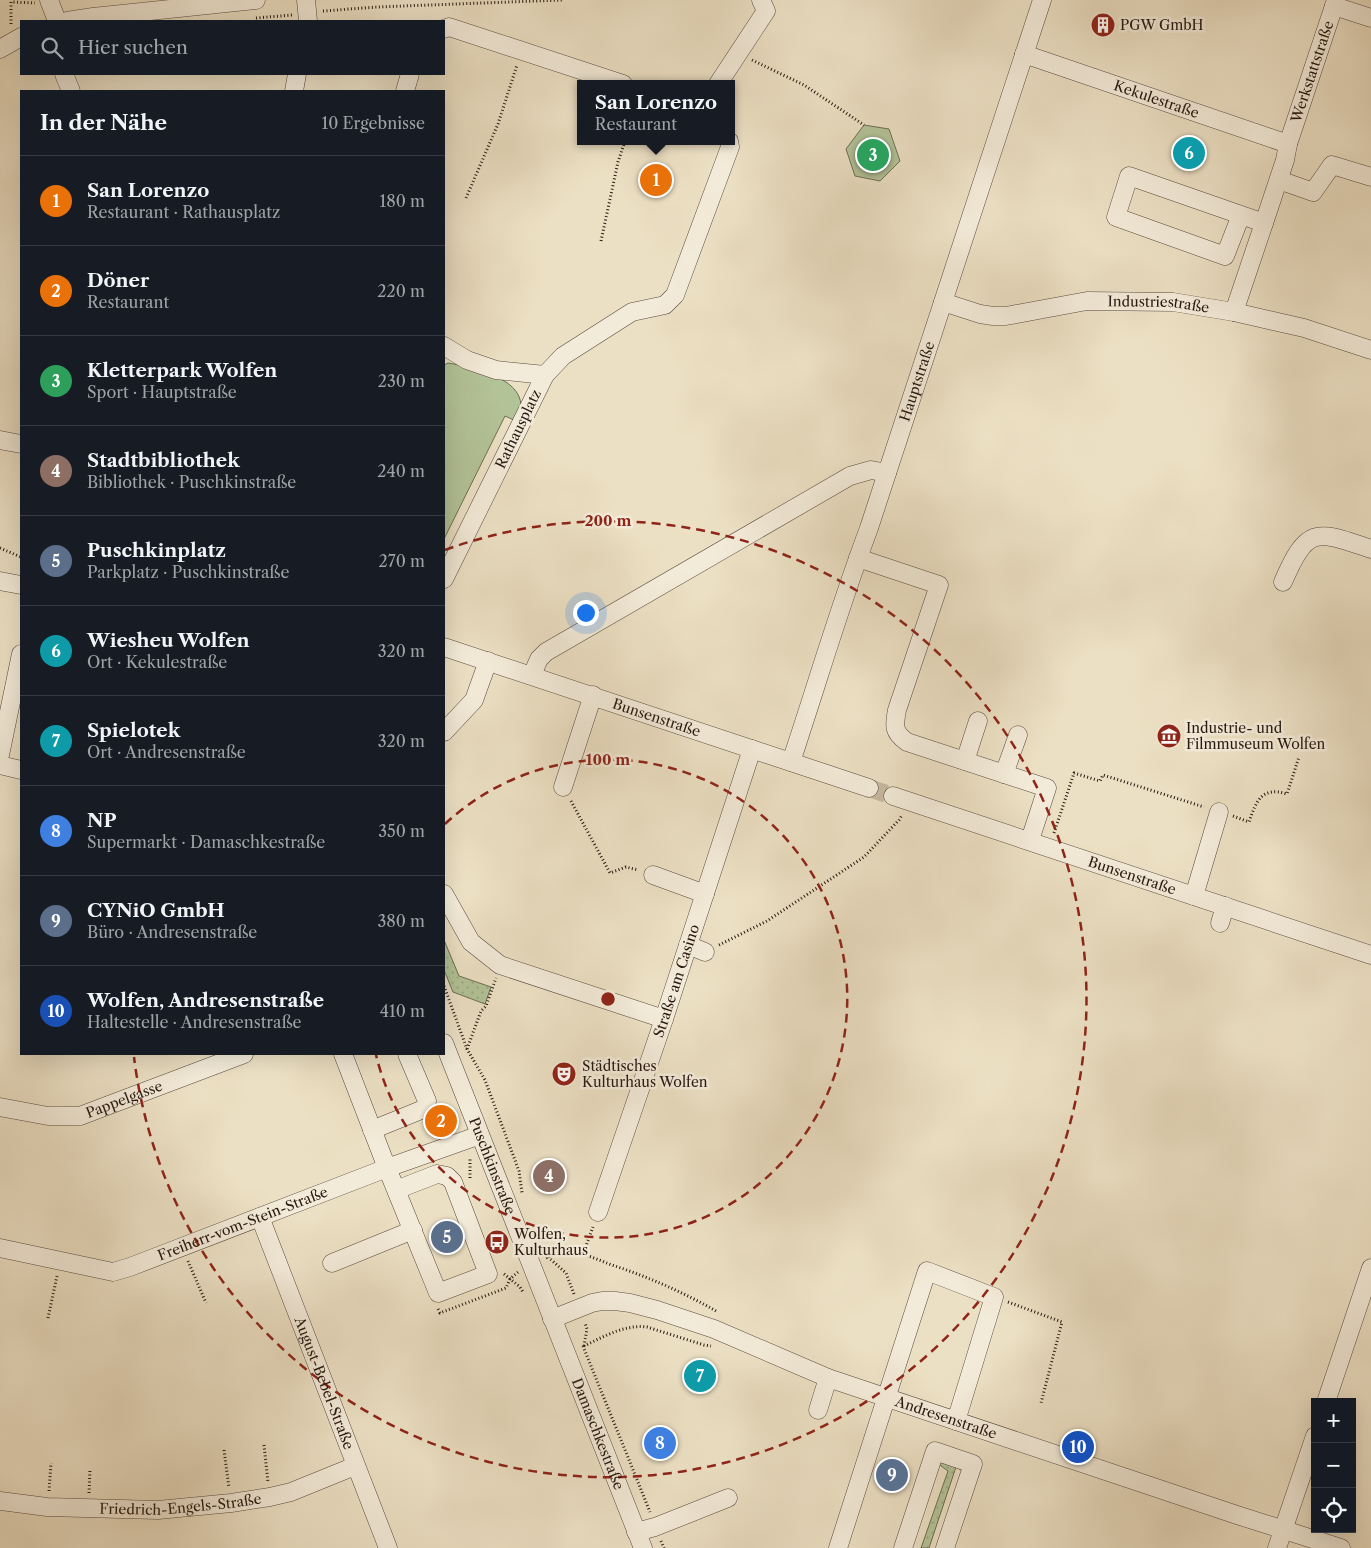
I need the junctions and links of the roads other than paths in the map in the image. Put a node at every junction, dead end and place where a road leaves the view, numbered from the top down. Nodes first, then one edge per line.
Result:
1 (49, 0) edge
2 (256, 0) edge
3 (761, 0) edge
4 (1042, 0) edge
5 (1335, 3) edge
6 (1371, 18) edge
7 (57, 20) edge
8 (74, 20) edge
9 (445, 29) edge
10 (1024, 54) junction
11 (64, 75) edge
12 (297, 75) edge
13 (410, 75) edge
14 (611, 80) edge
15 (721, 80) edge
16 (71, 90) edge
17 (294, 90) edge
18 (404, 90) edge
19 (1288, 144) junction
20 (730, 145) edge
21 (1371, 177) edge
22 (1279, 180) junction
23 (1241, 216) junction
24 (1264, 223) junction
25 (943, 302) junction
26 (1234, 312) junction
27 (445, 347) edge
28 (1371, 350) edge
29 (545, 375) junction
30 (0, 440) edge
31 (20, 444) edge
32 (887, 472) junction
33 (1371, 549) edge
34 (858, 558) junction
35 (445, 577) edge
36 (0, 580) edge
37 (1283, 582) dead end
38 (20, 585) edge
39 (445, 647) edge
40 (488, 661) junction
41 (20, 666) edge
42 (532, 675) junction
43 (593, 695) junction
44 (16, 703) edge
45 (978, 721) dead end
46 (445, 731) edge
47 (1018, 735) dead end
48 (752, 749) junction
49 (0, 755) edge
50 (965, 761) junction
51 (791, 762) junction
52 (0, 766) edge
53 (20, 770) edge
54 (1004, 774) junction
55 (563, 787) road end
56 (869, 788) tunnel mouth
57 (901, 798) tunnel mouth
58 (1219, 812) road end
59 (1030, 840) junction
60 (653, 875) road end
61 (705, 894) junction
62 (445, 896) edge
63 (1194, 896) junction
64 (1225, 906) junction
65 (1220, 923) dead end
66 (688, 946) junction
67 (705, 952) road end
68 (1371, 955) edge
69 (664, 1019) junction
70 (445, 1046) edge
71 (241, 1055) edge
72 (343, 1055) edge
73 (407, 1055) edge
74 (0, 1107) edge
75 (372, 1130) junction
76 (473, 1137) junction
77 (387, 1168) junction
78 (396, 1190) junction
79 (598, 1212) road end
80 (260, 1217) junction
81 (413, 1230) junction
82 (0, 1248) edge
83 (332, 1262) dead end
84 (1371, 1268) edge
85 (552, 1319) junction
86 (828, 1378) junction
87 (887, 1398) junction
88 (1327, 1398) edge
89 (818, 1410) dead end
90 (956, 1421) junction
91 (1313, 1443) edge
92 (356, 1466) junction
93 (728, 1498) dead end
94 (0, 1501) edge
95 (1284, 1530) junction
96 (640, 1540) edge
97 (388, 1548) edge
98 (838, 1548) edge
99 (903, 1548) edge
100 (945, 1548) edge
101 (1277, 1548) edge
102 (1341, 1548) edge

1 - 7 street
2 - 8 street
3 - 15 street
4 - 10 street, Hauptstraße
5 - 6 street
5 - 19 street, Werkstattstraße
9 - 14 street
10 - 19 street, Kekulestraße
10 - 25 street, Hauptstraße
11 - 16 street
12 - 17 street
13 - 18 street
19 - 22 street, Werkstattstraße
20 - 29 street
21 - 22 street
22 - 24 street, Werkstattstraße
23 - 23 street
23 - 24 street
24 - 26 street, Werkstattstraße
25 - 26 street, Industriestraße
25 - 32 street, Hauptstraße
26 - 28 street, Industriestraße
27 - 29 street, Rathausplatz
29 - 35 street, Rathausplatz
30 - 31 street
32 - 34 street, Hauptstraße
32 - 42 street
33 - 37 street
34 - 50 street
34 - 51 street, Hauptstraße
36 - 38 street
39 - 40 street, Bunsenstraße
40 - 42 street, Bunsenstraße
40 - 46 street
41 - 44 street
42 - 43 street, Bunsenstraße
43 - 48 street, Bunsenstraße
43 - 55 street
44 - 49 street
45 - 50 street
47 - 54 street
48 - 51 street, Bunsenstraße
48 - 61 street, Straße am Casino
50 - 54 street
51 - 56 street, Bunsenstraße
52 - 53 street
54 - 59 street
57 - 59 street, Bunsenstraße
58 - 63 street
59 - 63 street, Bunsenstraße
60 - 61 street
61 - 66 street, Straße am Casino
62 - 69 street
63 - 64 street, Bunsenstraße
64 - 65 street
64 - 68 street, Bunsenstraße
66 - 67 street
66 - 69 street, Straße am Casino
69 - 79 street, Straße am Casino
70 - 76 street, Puschkinstraße
71 - 74 street, Pappelgasse
72 - 75 street
73 - 75 street
75 - 77 street
76 - 77 street, Freiherr-vom-Stein-Straße
76 - 85 street, Puschkinstraße
77 - 78 street
77 - 80 street, Freiherr-vom-Stein-Straße
78 - 81 street
78 - 81 street
80 - 82 street, Freiherr-vom-Stein-Straße
80 - 92 street, August-Bebel-Straße
81 - 83 street
84 - 88 street
85 - 86 street, Andresenstraße
85 - 96 street, Damaschkestraße
86 - 87 street, Andresenstraße
86 - 89 street
87 - 90 street, Andresenstraße
87 - 90 street
87 - 98 street
90 - 95 street, Andresenstraße
91 - 95 street
92 - 94 street, Friedrich-Engels-Straße
92 - 97 street, August-Bebel-Straße
93 - 96 street
95 - 101 street
95 - 102 street, Andresenstraße
99 - 100 street

